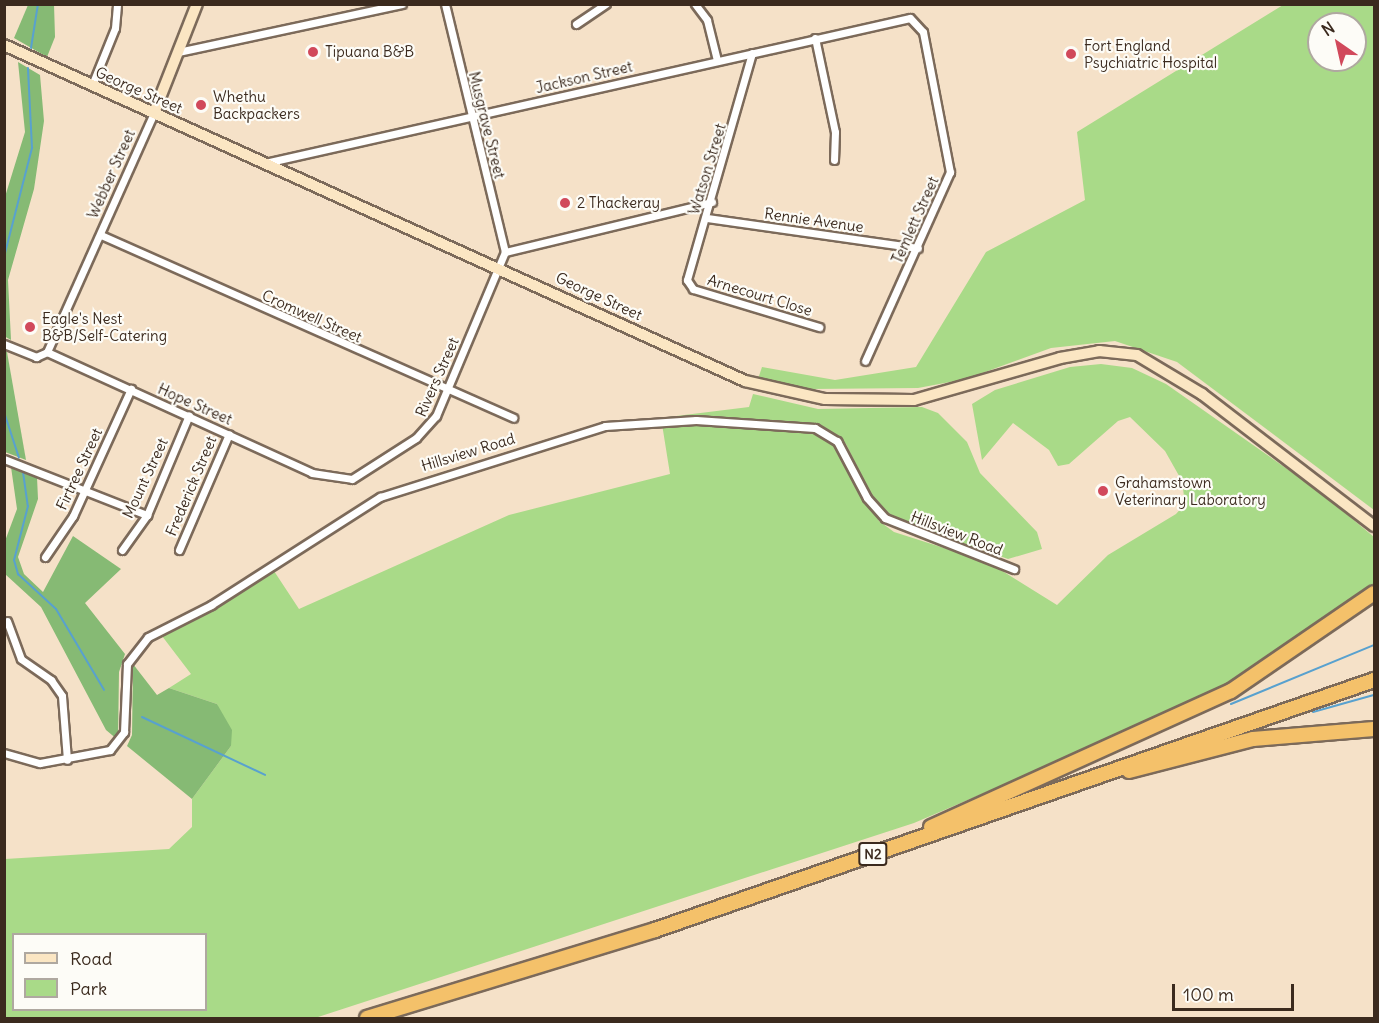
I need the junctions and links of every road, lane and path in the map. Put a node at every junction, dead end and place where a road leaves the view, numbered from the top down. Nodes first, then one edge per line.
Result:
1 (117, 4) edge
2 (197, 4) edge
3 (402, 4) edge
4 (446, 4) edge
5 (606, 4) edge
6 (695, 4) edge
7 (910, 18) joint
8 (576, 24) dead end
9 (815, 38) junction
10 (4, 45) edge
11 (178, 52) junction
12 (752, 53) junction
13 (717, 60) junction
14 (92, 85) junction
15 (154, 113) junction
16 (471, 117) junction
17 (834, 160) dead end
18 (264, 163) junction
19 (712, 202) junction
20 (707, 218) junction
21 (100, 235) junction
22 (918, 248) junction
23 (505, 252) junction
24 (499, 266) junction
25 (693, 289) joint
26 (819, 327) dead end
27 (4, 344) edge
28 (47, 352) junction
29 (865, 361) dead end
30 (131, 389) junction
31 (447, 392) junction
32 (189, 414) junction
33 (513, 418) dead end
34 (229, 434) junction
35 (4, 459) edge
36 (1316, 478) junction
37 (333, 479) joint
38 (85, 490) junction
39 (147, 515) junction
40 (1374, 517) edge
41 (1374, 526) edge
42 (179, 549) dead end
43 (122, 550) dead end
44 (45, 557) dead end
45 (1014, 569) dead end
46 (1374, 593) edge
47 (8, 621) dead end
48 (1374, 680) edge
49 (1374, 729) edge
50 (4, 753) edge
51 (67, 760) junction
52 (1011, 805) junction
53 (906, 842) junction
54 (367, 1018) edge

1 - 14 street
2 - 11 main road, Webber Street
3 - 11 street
4 - 16 street, Musgrave Street
5 - 8 street
6 - 13 street
7 - 9 street, Jackson Street
7 - 22 street, Temlett Street
9 - 12 street, Jackson Street
9 - 17 street
10 - 14 main road, George Street
11 - 15 main road, Webber Street
12 - 13 street, Jackson Street
12 - 19 street, Watson Street
13 - 16 street, Jackson Street
14 - 15 main road, George Street
15 - 18 main road, George Street
15 - 21 street, Webber Street
16 - 18 street, Jackson Street
16 - 23 street, Musgrave Street
18 - 24 main road, George Street
19 - 20 street, Watson Street
19 - 23 street
20 - 22 street, Rennie Avenue
20 - 25 street, Watson Street
21 - 28 street, Webber Street
21 - 31 street, Cromwell Street
22 - 29 street, Temlett Street
23 - 24 street, Rivers Street
24 - 31 street, Rivers Street
24 - 36 main road, George Street
25 - 26 street, Arnecourt Close
27 - 28 street
28 - 30 street, Hope Street
30 - 32 street, Hope Street
30 - 38 street, Firtree Street
31 - 33 street, Cromwell Street
31 - 37 street, Rivers Street
32 - 34 street, Hope Street
32 - 39 street, Mount Street
34 - 37 street, Hope Street
34 - 42 street, Frederick Street
35 - 38 street
36 - 40 main road
36 - 41 main road
38 - 39 street
38 - 44 street, Firtree Street
39 - 43 street, Mount Street
45 - 51 street, Hillsview Road
46 - 53 highway
47 - 51 street
48 - 52 highway, N2
49 - 52 highway
50 - 51 street, Hillsview Road
52 - 53 highway, N2
53 - 54 highway, N2

